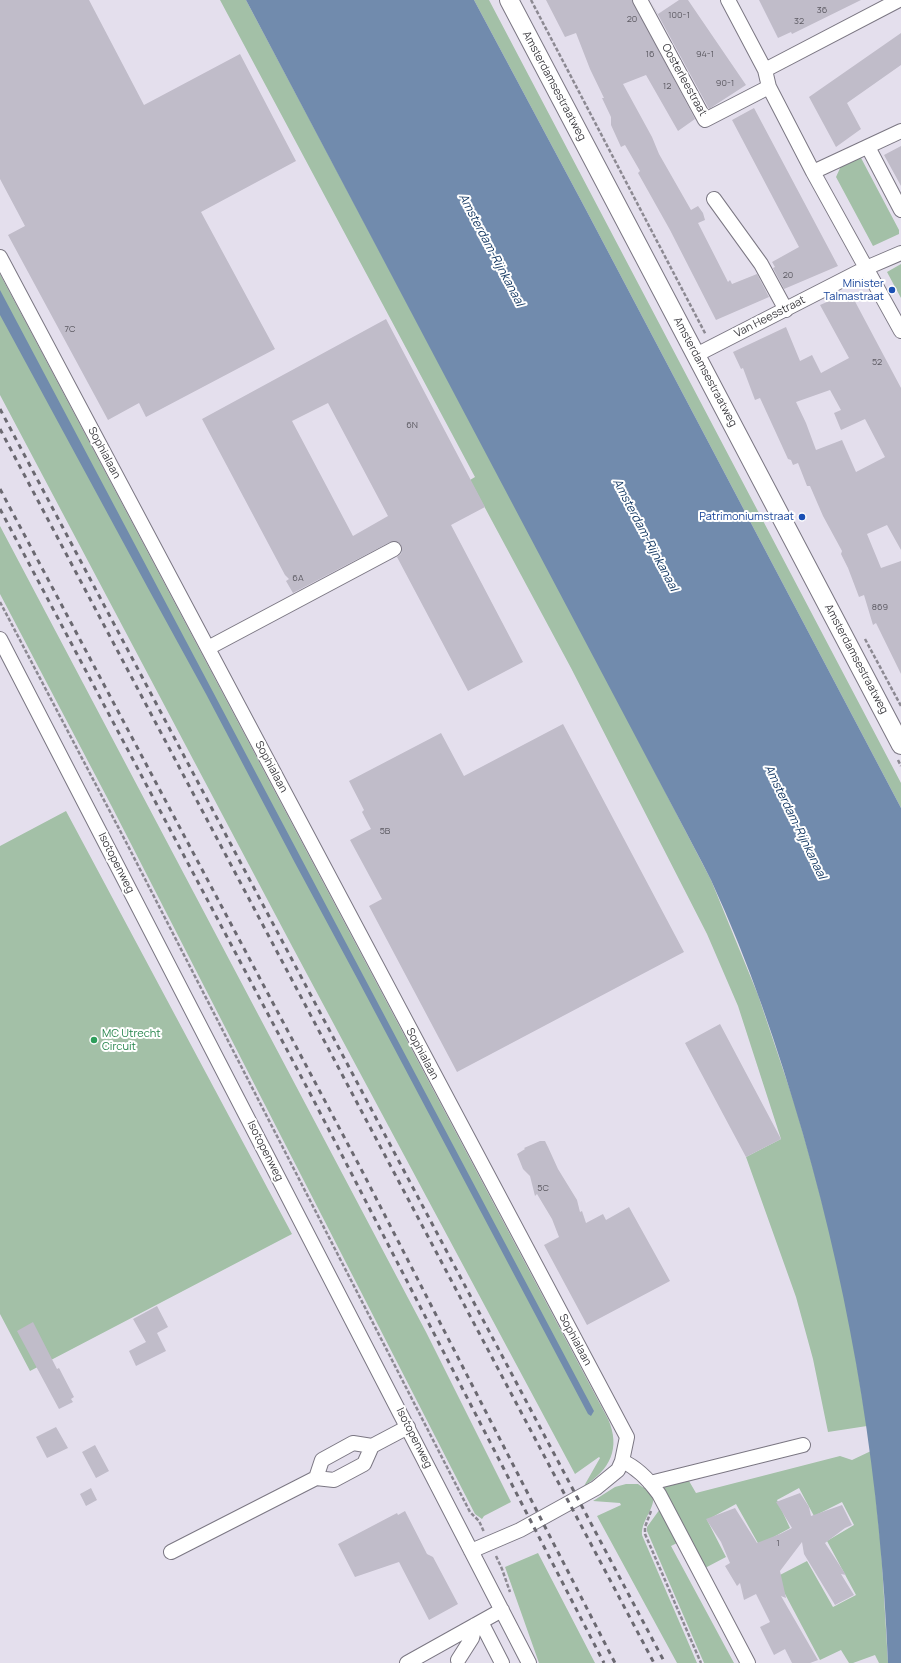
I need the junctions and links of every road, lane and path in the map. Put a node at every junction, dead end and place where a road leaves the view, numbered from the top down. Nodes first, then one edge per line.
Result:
1 (509, 0) edge
2 (640, 0) edge
3 (728, 0) edge
4 (899, 0) edge
5 (765, 70) junction
6 (769, 87) junction
7 (901, 131) edge
8 (868, 147) junction
9 (813, 172) junction
10 (714, 199) dead end
11 (901, 210) edge
12 (901, 253) edge
13 (0, 257) edge
14 (866, 268) junction
15 (786, 310) junction
16 (901, 331) edge
17 (696, 355) junction
18 (394, 549) dead end
19 (0, 602) edge
20 (0, 639) edge
21 (208, 648) junction
22 (901, 745) edge
23 (408, 1427) junction
24 (803, 1445) dead end
25 (372, 1446) junction
26 (622, 1461) junction
27 (316, 1478) junction
28 (650, 1483) junction
29 (659, 1494) junction
30 (489, 1543) junction
31 (471, 1551) junction
32 (171, 1552) dead end
33 (511, 1595) dead end
34 (502, 1610) junction
35 (478, 1623) junction
36 (458, 1660) dead end
37 (407, 1663) edge
38 (502, 1663) edge
39 (529, 1663) edge
40 (701, 1663) edge
41 (748, 1663) edge

1 - 17 main road, Amsterdamsestraatweg
2 - 6 street, Oosterleestraat
3 - 5 street
4 - 5 street
5 - 6 street
6 - 9 street
7 - 8 street
8 - 9 street
8 - 11 street
9 - 14 street
10 - 15 street
12 - 14 street
13 - 21 street, Sophialaan
14 - 15 street, Van Heesstraat
14 - 16 street
15 - 17 street, Van Heesstraat
17 - 22 main road, Amsterdamsestraatweg
18 - 21 street
19 - 30 path
20 - 23 street, Isotopenweg
21 - 26 street, Sophialaan
23 - 25 street
23 - 31 street, Isotopenweg
24 - 28 street
25 - 27 street
25 - 27 street
26 - 28 street
26 - 30 street, Sophialaan
27 - 32 street
28 - 29 street
29 - 40 path
29 - 41 street
30 - 31 street, Sophialaan
30 - 33 path
31 - 34 street, Isotopenweg
34 - 35 street
34 - 39 street, Isotopenweg
35 - 36 street
35 - 37 street
35 - 38 street

